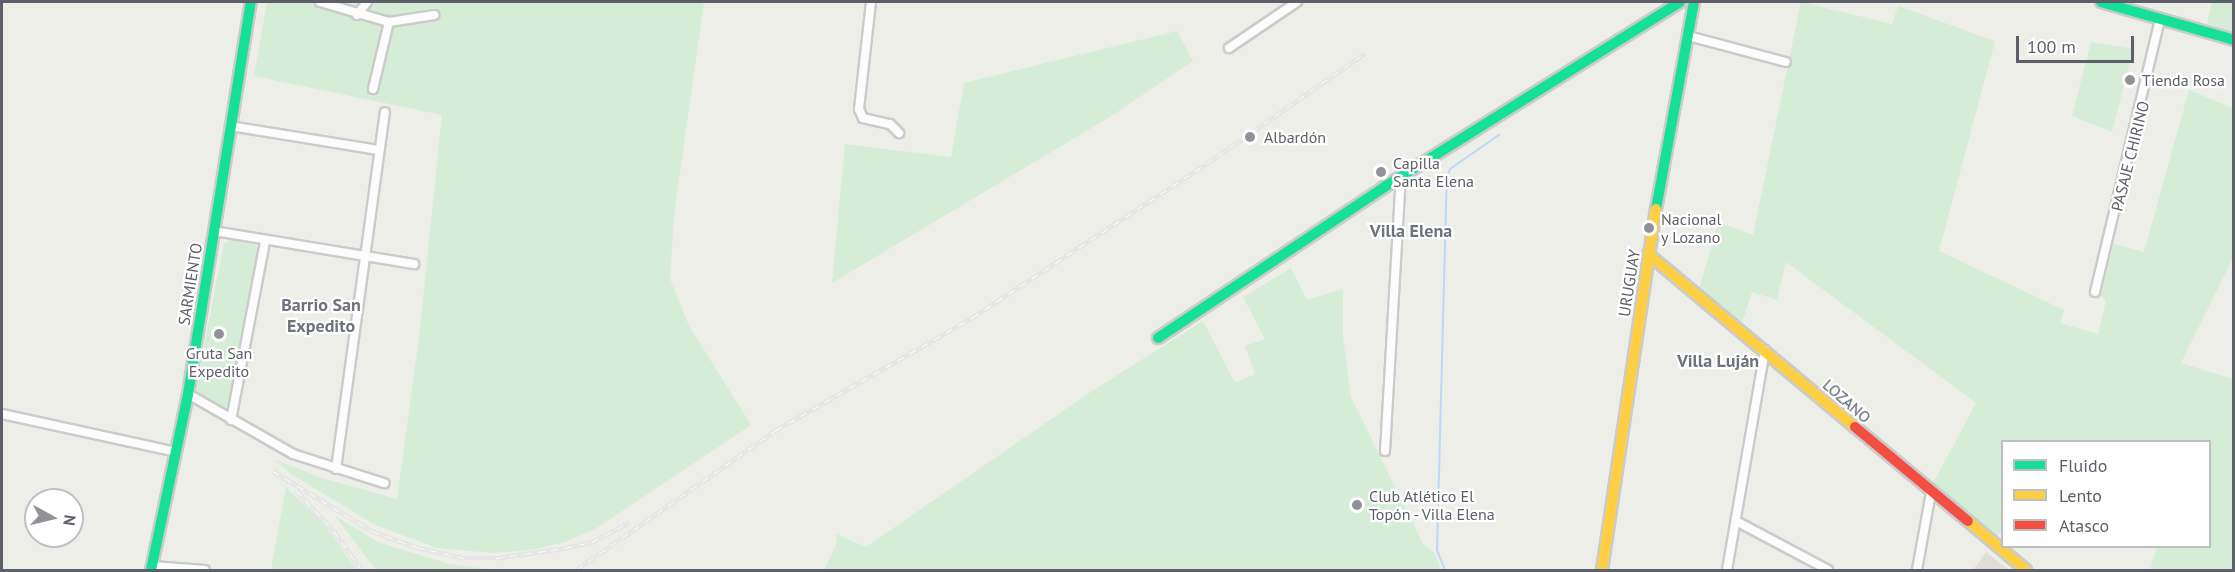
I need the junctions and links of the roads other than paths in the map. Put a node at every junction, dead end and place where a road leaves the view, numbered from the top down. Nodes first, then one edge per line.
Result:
1 (250, 2) edge
2 (320, 2) edge
3 (367, 2) edge
4 (871, 2) edge
5 (1297, 2) edge
6 (1680, 2) edge
7 (1694, 2) edge
8 (2100, 2) edge
9 (2128, 5) edge
10 (357, 15) junction
11 (434, 15) dead end
12 (2160, 20) junction
13 (389, 22) junction
14 (1688, 36) junction
15 (2234, 40) edge
16 (1229, 48) dead end
17 (1786, 62) dead end
18 (373, 89) dead end
19 (385, 112) dead end
20 (230, 126) junction
21 (899, 132) dead end
22 (380, 150) junction
23 (1401, 177) junction
24 (214, 231) junction
25 (265, 241) junction
26 (1648, 254) junction
27 (365, 257) junction
28 (414, 264) dead end
29 (2095, 292) dead end
30 (1158, 338) dead end
31 (1765, 350) junction
32 (188, 394) junction
33 (2, 414) edge
34 (231, 420) junction
35 (1385, 451) dead end
36 (176, 452) junction
37 (336, 469) junction
38 (384, 483) dead end
39 (1931, 492) junction
40 (1736, 521) junction
41 (152, 568) edge
42 (205, 570) edge
43 (1602, 570) edge
44 (1727, 570) edge
45 (1826, 570) edge
46 (1917, 570) edge
47 (2026, 570) edge

1 - 20 street, SARMIENTO
2 - 10 street
3 - 10 street
4 - 21 street
5 - 16 street
6 - 23 street
7 - 14 street, URUGUAY
8 - 9 street
9 - 12 street
10 - 13 street
11 - 13 street
12 - 15 street
12 - 29 street, PASAJE CHIRINO
13 - 18 street
14 - 17 street
14 - 26 street, URUGUAY
19 - 22 street
20 - 22 street
20 - 24 street, SARMIENTO
22 - 27 street
23 - 30 street
23 - 35 street
24 - 25 street
24 - 32 street, SARMIENTO
25 - 27 street
25 - 34 street
26 - 31 street, LOZANO
26 - 43 street, URUGUAY
27 - 28 street
27 - 37 street
31 - 39 street, LOZANO
31 - 40 street
32 - 34 street
32 - 36 street, SARMIENTO
33 - 36 street
34 - 37 street
36 - 41 street, SARMIENTO
37 - 38 street
39 - 46 street
39 - 47 street, LOZANO
40 - 44 street
40 - 45 street
41 - 42 street

